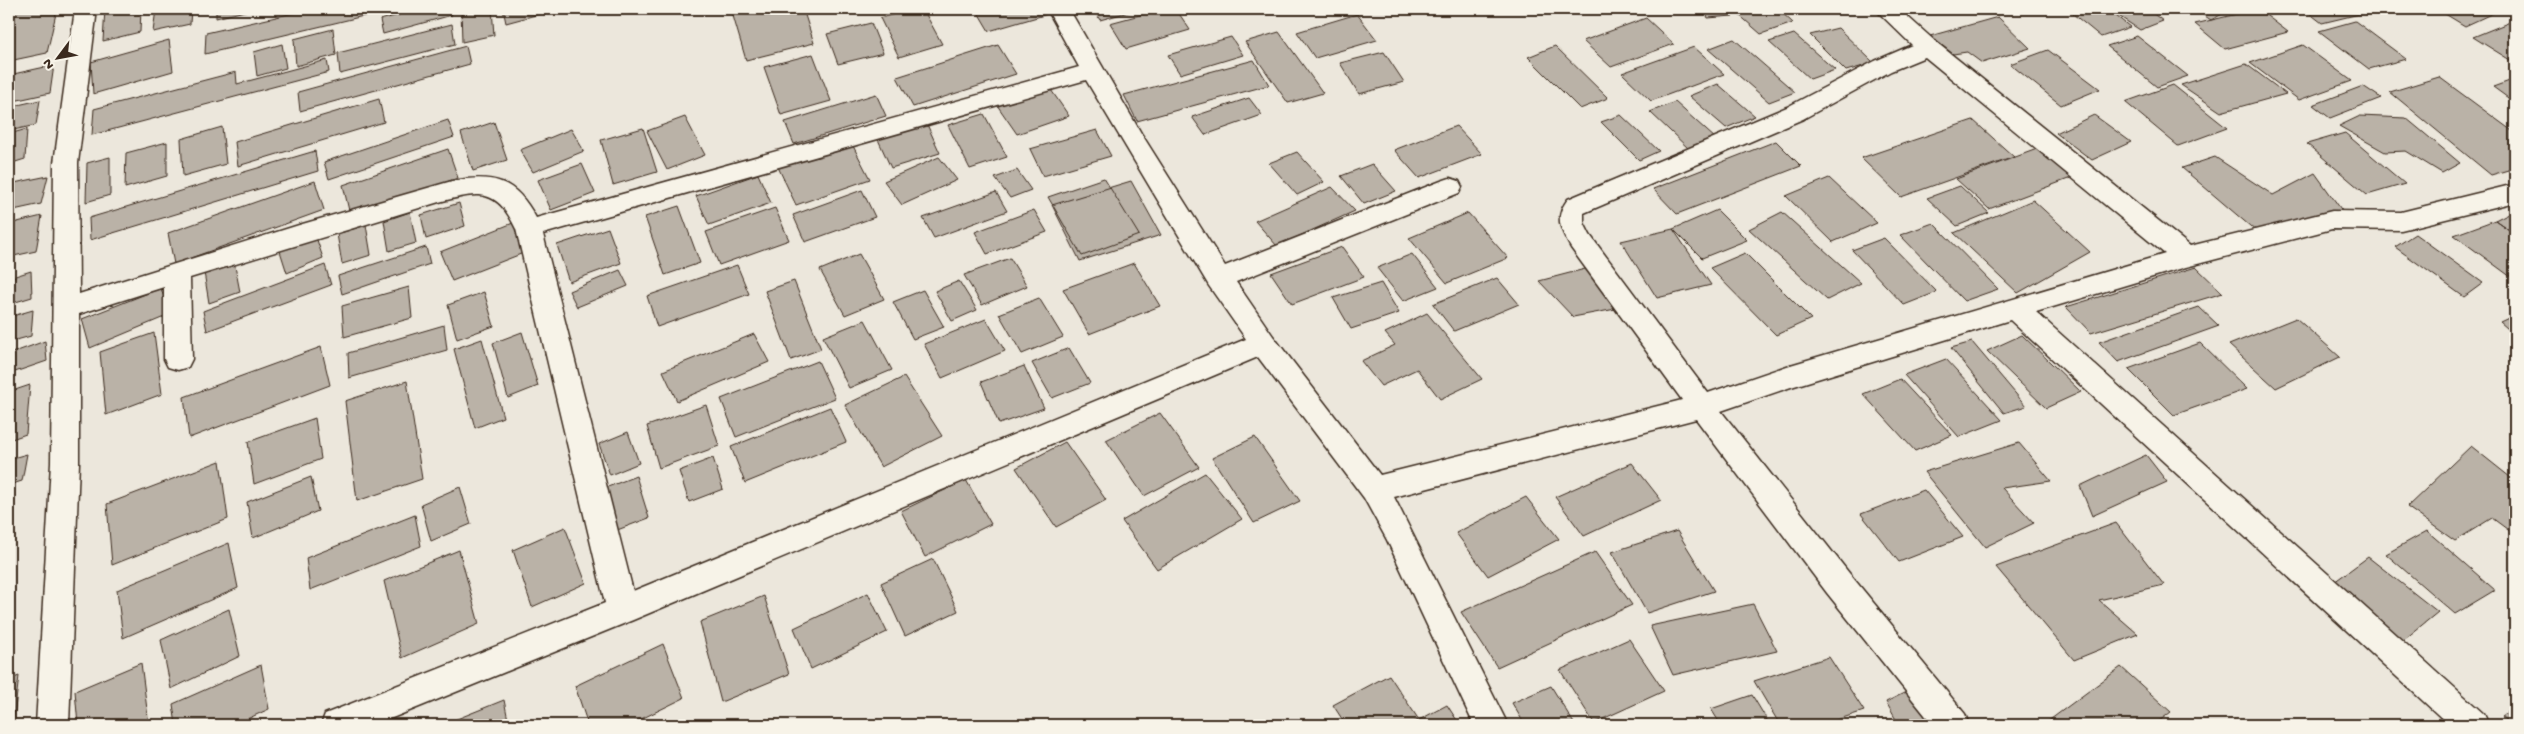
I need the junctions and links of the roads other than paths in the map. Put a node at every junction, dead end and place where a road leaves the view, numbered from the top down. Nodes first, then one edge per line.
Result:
1 (86, 9) edge
2 (1058, 9) edge
3 (1886, 9) edge
4 (1928, 47) junction
5 (1091, 71) junction
6 (1450, 187) dead end
7 (2515, 193) edge
8 (529, 229) junction
9 (2186, 257) junction
10 (177, 273) junction
11 (1218, 279) junction
12 (66, 308) junction
13 (2014, 308) junction
14 (1263, 343) junction
15 (178, 359) dead end
16 (1702, 406) junction
17 (1374, 489) junction
18 (622, 610) junction
19 (52, 725) edge
20 (337, 725) edge
21 (1491, 725) edge
22 (1953, 725) edge
23 (2472, 725) edge

1 - 12 street
2 - 5 street
3 - 4 street
4 - 9 street
4 - 16 street
5 - 8 street
5 - 11 street
6 - 11 street
7 - 9 street
8 - 10 street
8 - 18 street
9 - 13 street
10 - 12 street
10 - 15 street
11 - 14 street
12 - 19 street
13 - 16 street
13 - 23 street
14 - 17 street
14 - 18 street
16 - 17 street
16 - 22 street
17 - 21 street
18 - 20 street

